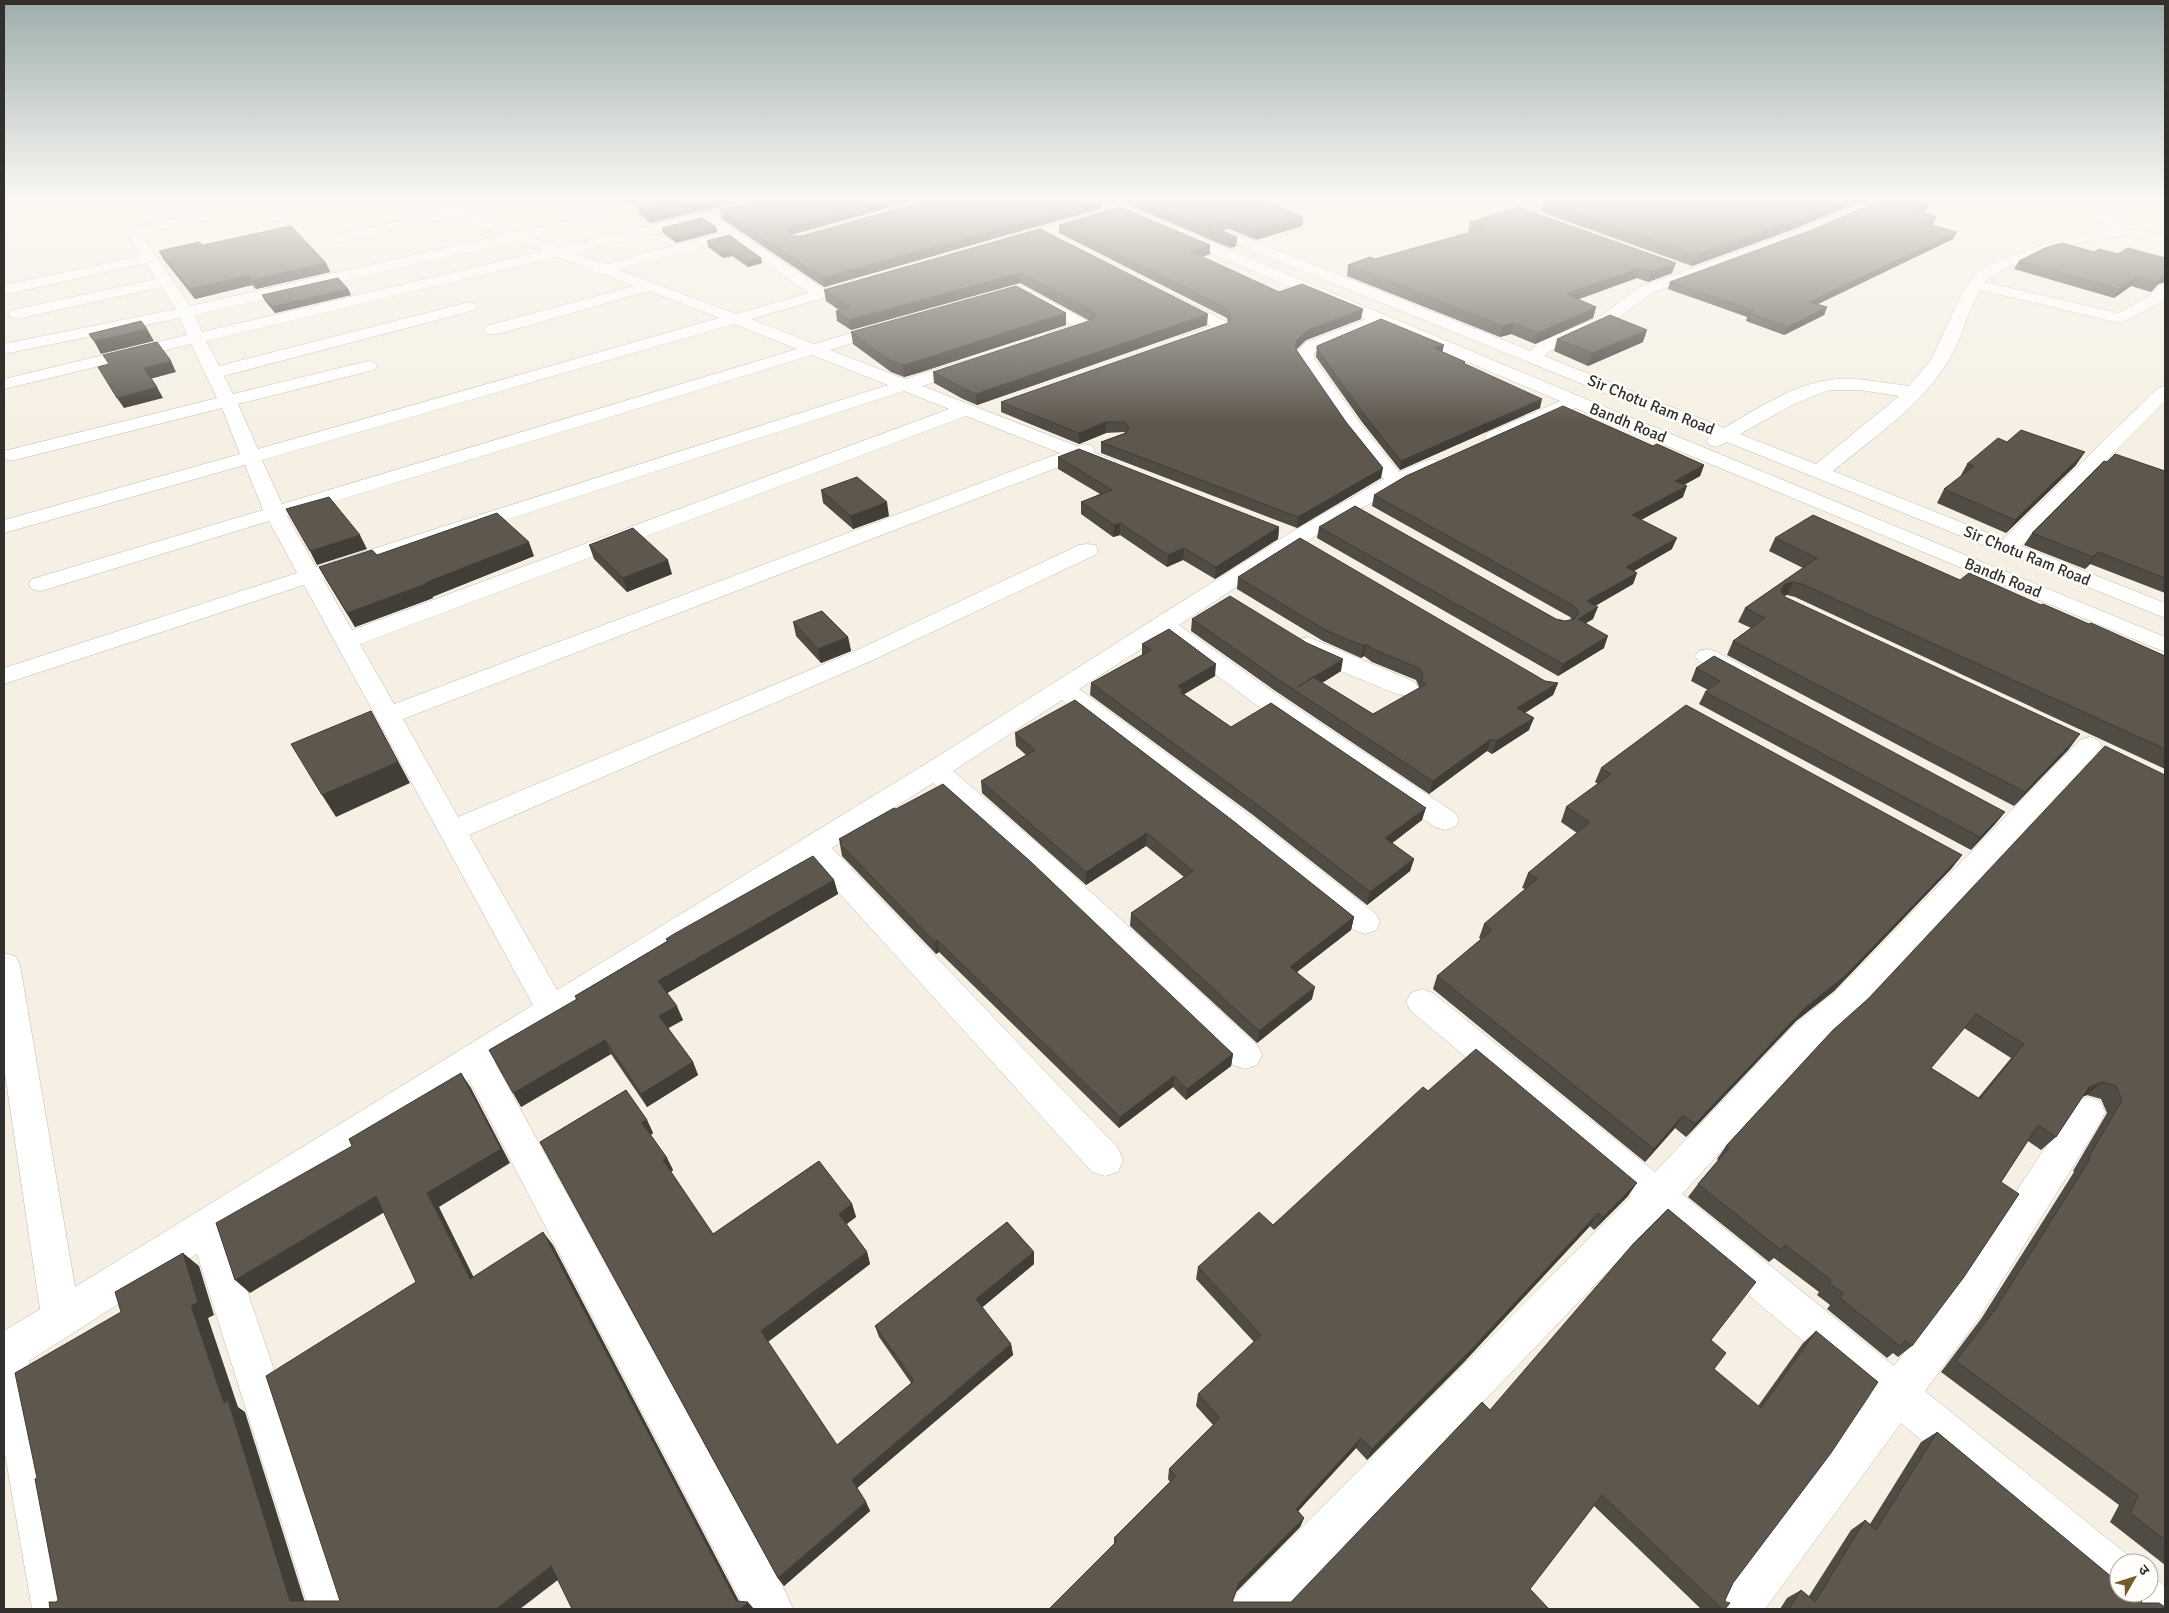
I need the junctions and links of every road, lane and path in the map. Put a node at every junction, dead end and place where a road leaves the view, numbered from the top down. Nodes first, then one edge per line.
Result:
1 (67, 273) edge
2 (160, 273) edge
3 (354, 273) edge
4 (472, 273) edge
5 (610, 273) edge
6 (791, 273) edge
7 (1271, 273) edge
8 (1322, 273) edge
9 (1692, 273) edge
10 (1986, 273) edge
11 (878, 278) edge
12 (165, 282) junction
13 (1976, 284) junction
14 (647, 287) junction
15 (2165, 288) edge
16 (1020, 289) edge
17 (7, 290) edge
18 (1160, 293) edge
19 (821, 294) junction
20 (471, 297) dead end
21 (186, 312) junction
22 (17, 314) junction
23 (733, 318) junction
24 (1380, 319) junction
25 (904, 322) edge
26 (1458, 328) junction
27 (492, 330) dead end
28 (4, 334) edge
29 (25, 337) junction
30 (196, 338) junction
31 (1428, 340) junction
32 (1036, 342) edge
33 (1170, 346) edge
34 (808, 349) junction
35 (4, 350) edge
36 (1533, 358) junction
37 (980, 361) edge
38 (368, 366) dead end
39 (213, 373) junction
40 (4, 384) edge
41 (904, 386) junction
42 (1913, 392) junction
43 (2162, 397) edge
44 (228, 401) junction
45 (1574, 401) junction
46 (1002, 404) edge
47 (969, 412) junction
48 (1725, 435) junction
49 (1109, 441) edge
50 (1476, 445) edge
51 (1698, 452) junction
52 (1076, 453) junction
53 (10, 455) dead end
54 (1449, 457) edge
55 (251, 458) junction
56 (1130, 473) edge
57 (1818, 473) junction
58 (1396, 481) junction
59 (274, 513) junction
60 (4, 527) edge
61 (2006, 548) junction
62 (1088, 550) dead end
63 (309, 576) junction
64 (40, 584) dead end
65 (2165, 611) edge
66 (1163, 624) junction
67 (1290, 633) edge
68 (346, 641) junction
69 (2165, 645) edge
70 (1707, 656) dead end
71 (4, 676) edge
72 (1062, 688) junction
73 (1406, 688) dead end
74 (1767, 688) edge
75 (388, 716) junction
76 (2089, 746) dead end
77 (934, 769) junction
78 (1991, 808) edge
79 (1445, 820) dead end
80 (2017, 822) junction
81 (451, 831) junction
82 (813, 846) junction
83 (1365, 922) dead end
84 (4, 965) edge
85 (1422, 1002) dead end
86 (552, 1010) junction
87 (1245, 1055) dead end
88 (475, 1058) junction
89 (2088, 1112) dead end
90 (1105, 1160) dead end
91 (1656, 1196) junction
92 (207, 1227) junction
93 (62, 1319) junction
94 (6, 1353) edge
95 (1897, 1394) junction
96 (2109, 1569) edge
97 (55, 1609) edge
98 (332, 1609) edge
99 (770, 1609) edge
100 (1253, 1609) edge
101 (1737, 1609) edge

1 - 17 street
2 - 12 street
3 - 21 street
4 - 30 street
5 - 14 street
6 - 19 street
7 - 24 street, Bandh Road
8 - 26 street, Sir Chotu Ram Road
9 - 36 street
10 - 13 street
11 - 19 street
12 - 21 street
12 - 22 street
13 - 15 street
13 - 42 street
14 - 23 street
14 - 27 street
16 - 32 street
17 - 22 street
18 - 33 street
19 - 23 street
20 - 39 street
21 - 29 street
21 - 30 street
22 - 29 street
23 - 34 street
23 - 55 street
24 - 31 street, Bandh Road
24 - 58 street
25 - 34 street
26 - 31 street
26 - 36 street, Sir Chotu Ram Road
28 - 29 street
29 - 35 street
30 - 39 street
30 - 40 street
31 - 45 street, Bandh Road
34 - 41 street
34 - 59 street
36 - 48 street, Sir Chotu Ram Road
37 - 41 street
38 - 44 street
39 - 44 street
41 - 47 street
41 - 63 street
42 - 48 street
42 - 57 street
43 - 61 street
44 - 53 street
44 - 55 street
45 - 50 street
45 - 51 street, Bandh Road
46 - 47 street
47 - 52 street
47 - 68 street
48 - 51 street
48 - 57 street, Sir Chotu Ram Road
49 - 52 street
51 - 69 street, Bandh Road
52 - 56 street
52 - 75 street
54 - 58 street
55 - 59 street
55 - 60 street
57 - 61 street, Sir Chotu Ram Road
58 - 66 street
59 - 63 street
59 - 64 street
61 - 65 street, Sir Chotu Ram Road
62 - 81 street
63 - 68 street
63 - 71 street
66 - 72 street
66 - 79 street
67 - 73 street
68 - 75 street
70 - 74 street
72 - 77 street
72 - 83 street
75 - 81 street
76 - 80 street
77 - 82 street
77 - 87 street
78 - 80 street
80 - 91 street
81 - 86 street
82 - 86 street
82 - 90 street
84 - 93 street
85 - 91 street
86 - 88 street
88 - 92 street
88 - 99 street
89 - 95 street
91 - 95 street
91 - 100 street
92 - 93 street
92 - 98 street
93 - 94 street
94 - 97 street
95 - 96 street
95 - 101 street

